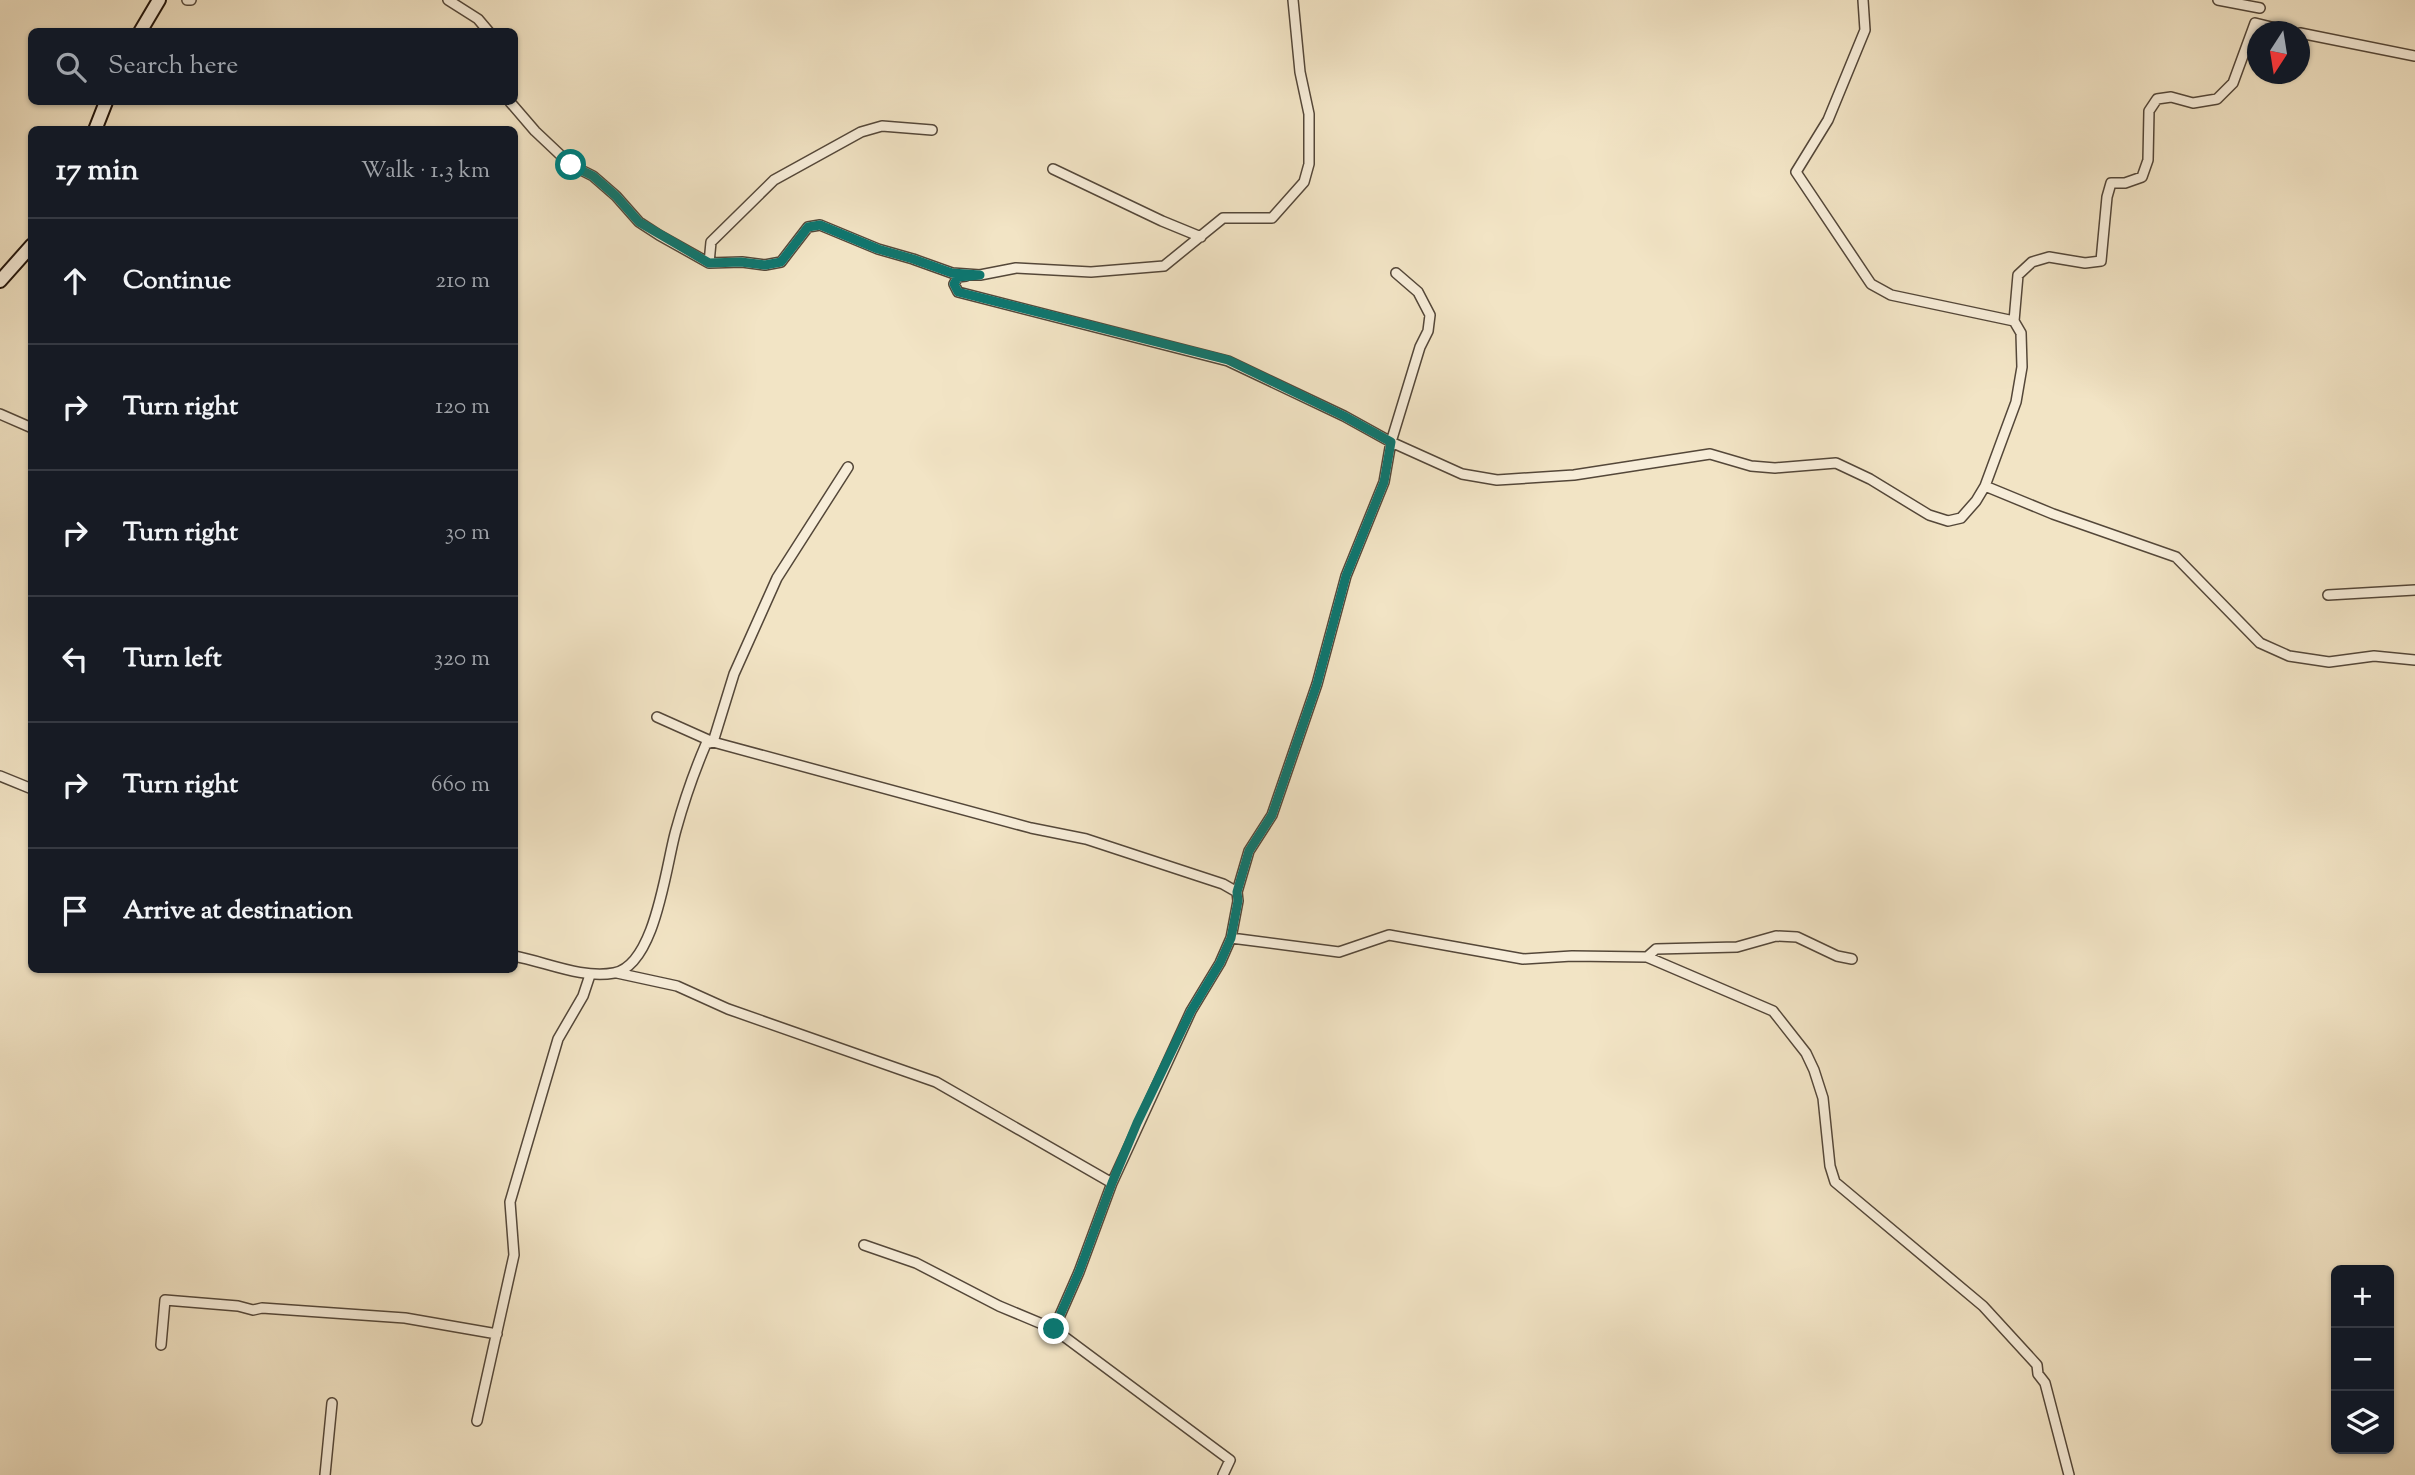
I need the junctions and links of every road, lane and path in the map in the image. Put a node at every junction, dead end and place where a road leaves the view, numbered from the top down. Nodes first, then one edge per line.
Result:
1 (159, 0) edge
2 (448, 0) edge
3 (1293, 0) edge
4 (1863, 0) edge
5 (2218, 0) edge
6 (2261, 4) edge
7 (2256, 21) edge
8 (142, 28) edge
9 (486, 28) edge
10 (2310, 35) edge
11 (2247, 45) edge
12 (2415, 56) edge
13 (105, 105) edge
14 (513, 105) edge
15 (97, 126) edge
16 (932, 130) dead end
17 (1053, 169) dead end
18 (1201, 237) junction
19 (28, 250) edge
20 (709, 263) junction
21 (1396, 272) dead end
22 (980, 275) junction
23 (0, 281) edge
24 (2014, 321) junction
25 (0, 414) edge
26 (28, 426) edge
27 (1391, 442) junction
28 (848, 467) dead end
29 (1985, 486) junction
30 (2415, 590) edge
31 (2328, 594) dead end
32 (2415, 660) edge
33 (657, 717) dead end
34 (713, 742) junction
35 (0, 776) edge
36 (28, 787) edge
37 (1237, 892) junction
38 (1231, 938) junction
39 (518, 957) edge
40 (1647, 957) junction
41 (1852, 959) dead end
42 (617, 973) junction
43 (590, 975) junction
44 (1112, 1183) junction
45 (864, 1245) dead end
46 (1054, 1329) junction
47 (497, 1334) junction
48 (161, 1345) dead end
49 (332, 1403) dead end
50 (477, 1421) dead end
51 (325, 1475) edge
52 (1223, 1475) edge
53 (2069, 1475) edge

1 - 8 main road
2 - 9 street
3 - 18 street
4 - 24 street
5 - 6 street
6 - 7 street
10 - 12 street
11 - 24 street
13 - 15 main road
14 - 20 street
16 - 20 street
17 - 18 street
18 - 22 street
19 - 23 main road
20 - 22 street
21 - 27 street
22 - 27 street
24 - 29 street
25 - 26 street
27 - 29 street
27 - 37 street
28 - 34 street
29 - 32 street
30 - 31 street
33 - 34 street
34 - 37 street
34 - 42 street
35 - 36 street
37 - 38 street
38 - 40 street
38 - 44 street
39 - 43 street
40 - 41 street
40 - 53 street
42 - 43 street
42 - 44 street
43 - 47 street
44 - 46 street
45 - 46 street
46 - 52 street
47 - 48 street
47 - 50 street
49 - 51 street

